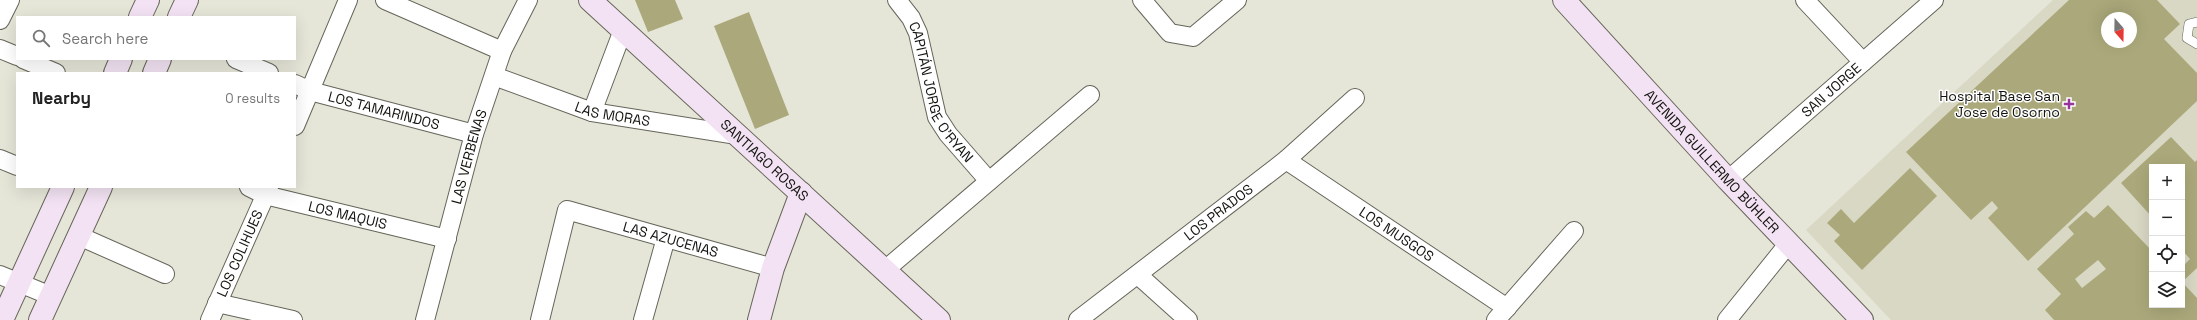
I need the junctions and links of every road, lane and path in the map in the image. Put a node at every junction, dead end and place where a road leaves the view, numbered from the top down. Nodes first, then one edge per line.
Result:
1 (10, 0) edge
2 (148, 0) edge
3 (187, 0) edge
4 (348, 0) edge
5 (385, 0) edge
6 (528, 0) edge
7 (590, 0) edge
8 (897, 0) edge
9 (1142, 0) edge
10 (1237, 0) edge
11 (1564, 0) edge
12 (1805, 0) edge
13 (1934, 0) edge
14 (140, 16) edge
15 (179, 16) edge
16 (0, 20) edge
17 (2197, 22) edge
18 (623, 30) junction
19 (2197, 44) edge
20 (0, 49) edge
21 (502, 51) junction
22 (16, 56) edge
23 (25, 60) edge
24 (121, 60) edge
25 (160, 60) edge
26 (238, 60) edge
27 (1863, 62) junction
28 (54, 72) edge
29 (115, 72) edge
30 (154, 72) edge
31 (267, 72) edge
32 (494, 76) junction
33 (303, 88) edge
34 (1090, 95) dead end
35 (1355, 98) dead end
36 (592, 112) junction
37 (296, 121) edge
38 (474, 134) junction
39 (737, 134) junction
40 (0, 158) edge
41 (1286, 160) junction
42 (16, 166) edge
43 (1728, 180) junction
44 (989, 181) junction
45 (62, 188) edge
46 (101, 188) edge
47 (254, 188) edge
48 (267, 191) edge
49 (800, 193) junction
50 (1574, 231) dead end
51 (79, 236) junction
52 (666, 238) junction
53 (447, 239) junction
54 (1789, 243) junction
55 (773, 268) junction
56 (885, 270) junction
57 (165, 274) dead end
58 (1138, 275) junction
59 (10, 279) edge
60 (51, 296) junction
61 (217, 303) junction
62 (1501, 314) edge
63 (1854, 317) edge
64 (2, 320) edge
65 (40, 320) edge
66 (210, 320) edge
67 (293, 320) edge
68 (425, 320) edge
69 (540, 320) edge
70 (643, 320) edge
71 (759, 320) edge
72 (939, 320) edge
73 (1078, 320) edge
74 (1188, 320) edge
75 (1727, 320) edge

1 - 16 street
2 - 14 main road
3 - 15 main road
4 - 33 street
5 - 21 street
6 - 21 street, LAS VERBENAS
7 - 18 main road, SANTIAGO ROSAS
8 - 44 street, CAPITÁN JORGE O'RYAN
9 - 10 street
11 - 43 main road, AVENIDA GUILLERMO BÜHLER
12 - 27 street
13 - 27 street, SAN JORGE
17 - 19 lane
18 - 36 street
18 - 39 main road, SANTIAGO ROSAS
20 - 22 street
21 - 32 street, LAS VERBENAS
23 - 28 street
24 - 29 main road
25 - 30 main road
26 - 31 street
27 - 43 street, SAN JORGE
32 - 36 street, LAS MORAS
32 - 38 street, LAS VERBENAS
33 - 37 street
33 - 38 street, LOS TAMARINDOS
34 - 44 street
35 - 41 street, LOS PRADOS
36 - 39 street, LAS MORAS
38 - 53 street, LAS VERBENAS
39 - 49 main road, SANTIAGO ROSAS
40 - 42 street
41 - 58 street, LOS PRADOS
41 - 62 street, LOS MUSGOS
43 - 54 main road, AVENIDA GUILLERMO BÜHLER
44 - 56 street
45 - 59 main road
46 - 51 main road
47 - 48 street, LOS MAQUIS
48 - 53 street, LOS MAQUIS
48 - 61 street, LOS COLIHUES
49 - 55 main road
49 - 56 main road, SANTIAGO ROSAS
50 - 62 street
51 - 57 street
51 - 60 main road
52 - 55 street, LAS AZUCENAS
52 - 69 street, LAS AZUCENAS
52 - 70 street
53 - 68 street, LAS VERBENAS
54 - 63 main road, AVENIDA GUILLERMO BÜHLER
54 - 75 street
55 - 71 main road
56 - 72 main road, SANTIAGO ROSAS
58 - 73 street, LOS PRADOS
58 - 74 street
59 - 60 street
59 - 64 main road
60 - 65 main road
61 - 66 street, LOS COLIHUES
61 - 67 street

